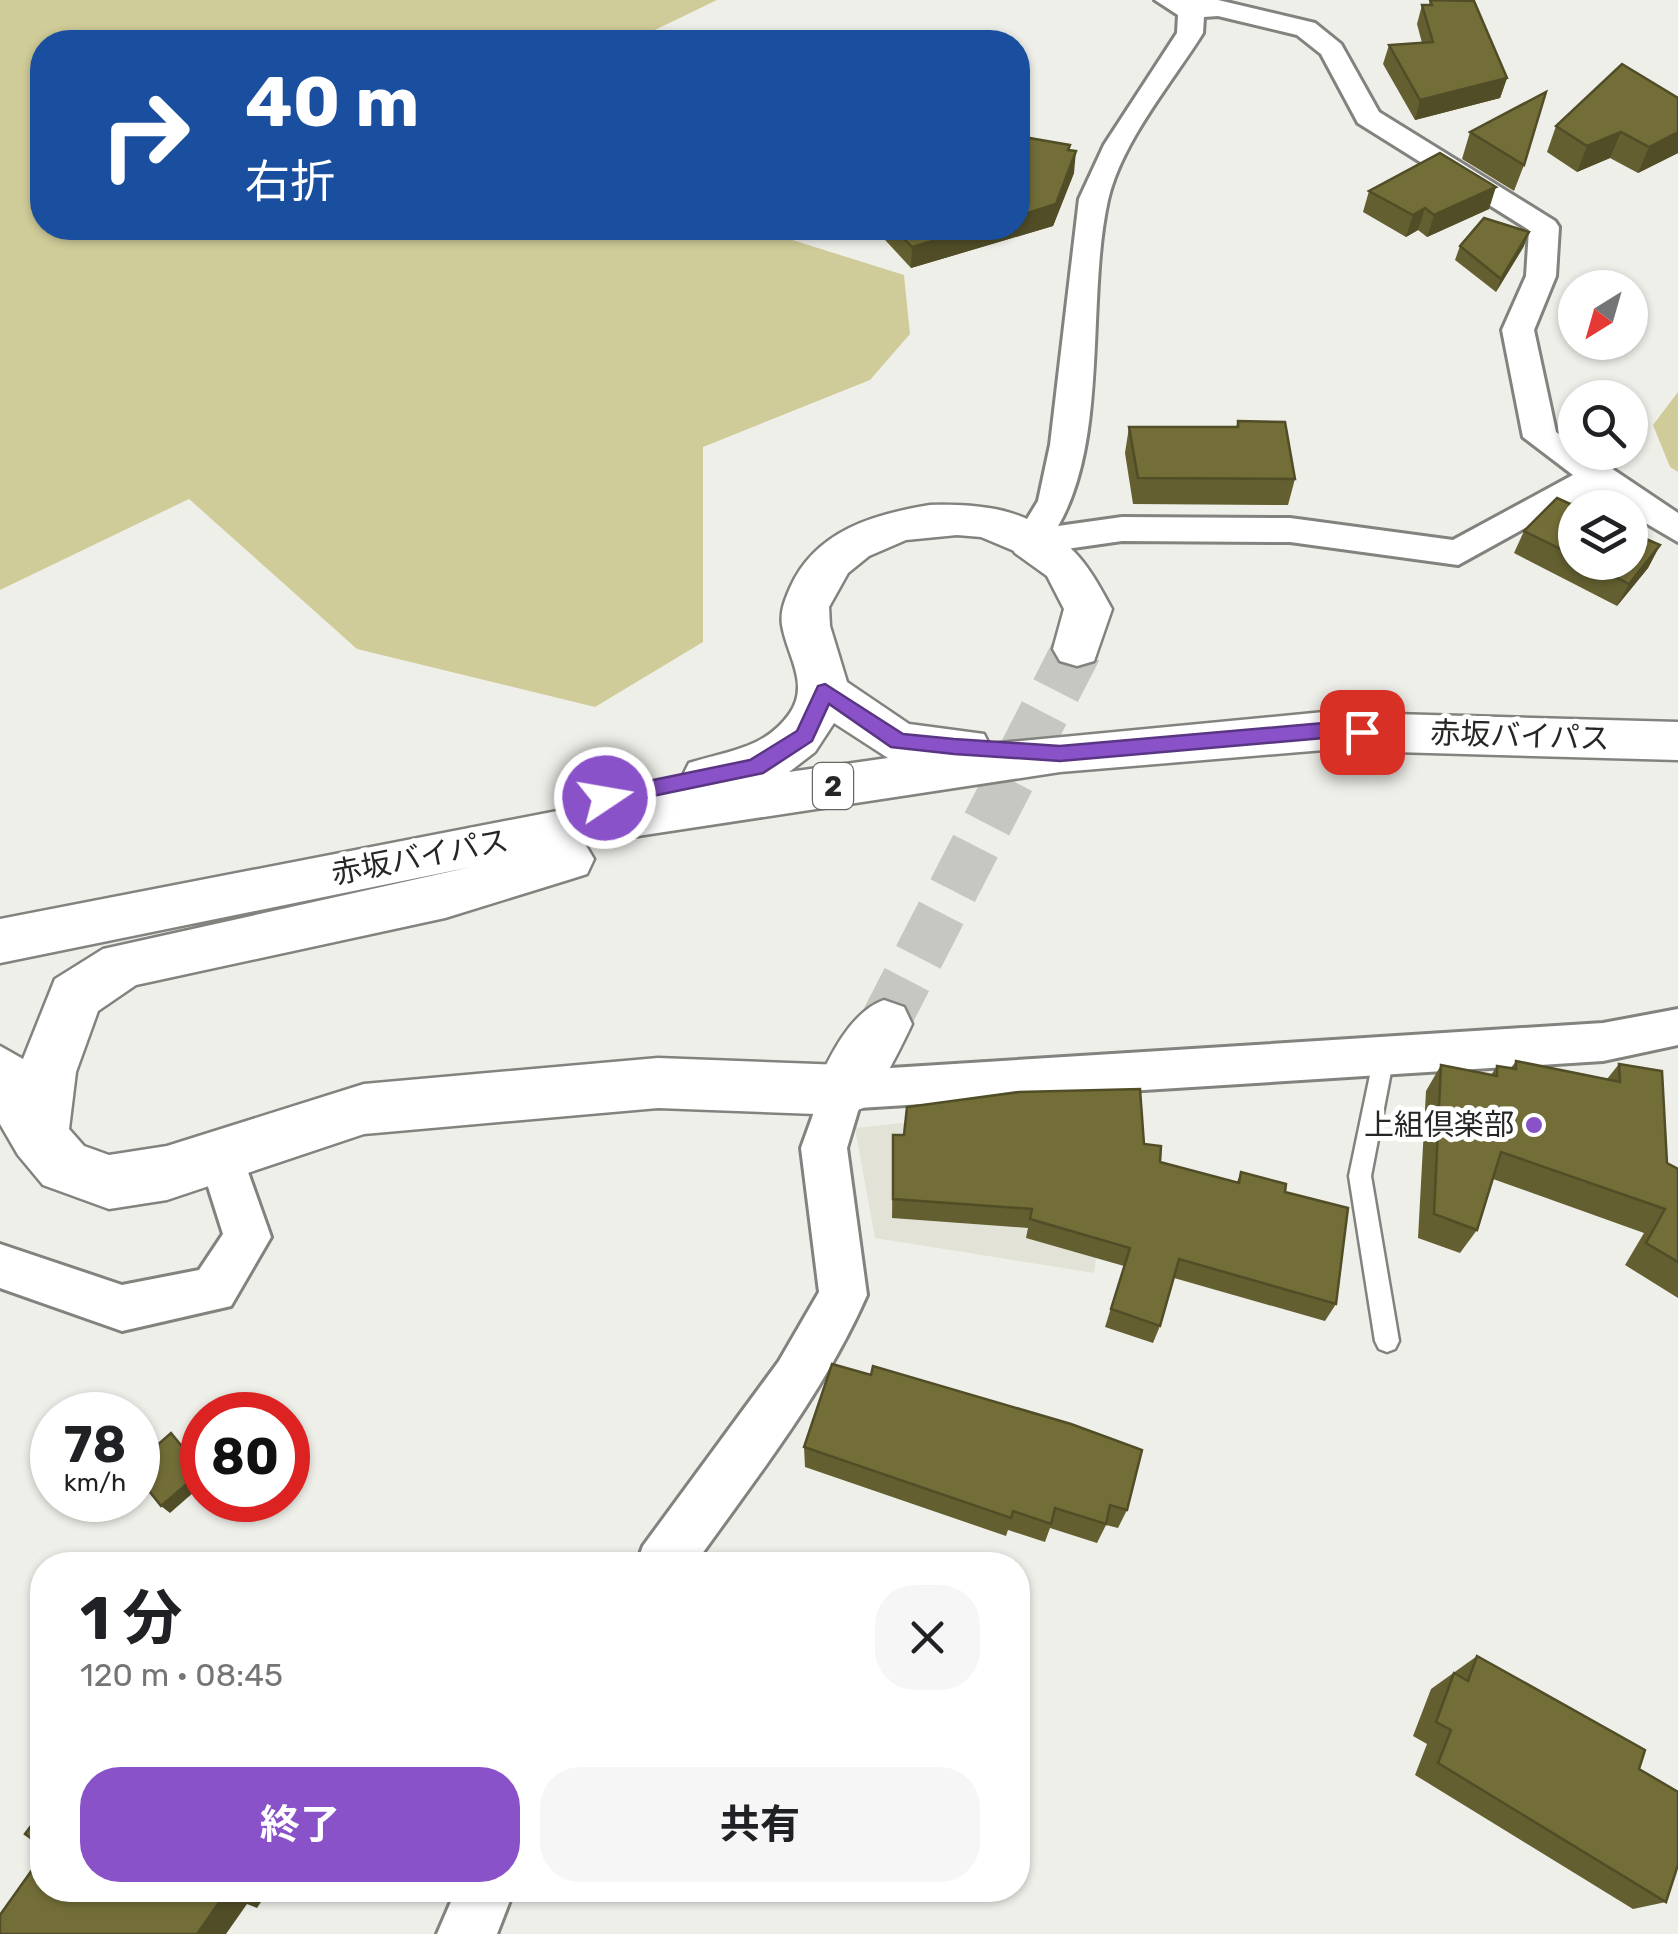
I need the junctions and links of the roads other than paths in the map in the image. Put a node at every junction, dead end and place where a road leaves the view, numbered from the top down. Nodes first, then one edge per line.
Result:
1 (1179, 5) edge
2 (1558, 495) edge
3 (1670, 526) edge
4 (1031, 542) junction
5 (1078, 650) tunnel mouth
6 (825, 691) junction
7 (1678, 741) edge
8 (1060, 754) junction
9 (1678, 771) edge
10 (635, 840) junction
11 (9, 945) edge
12 (884, 1024) tunnel mouth
13 (1678, 1027) edge
14 (1384, 1056) junction
15 (0, 1071) edge
16 (843, 1090) junction
17 (39, 1137) junction
18 (221, 1155) junction
19 (0, 1266) edge
20 (1387, 1341) dead end
21 (671, 1552) edge
22 (480, 1902) edge
23 (467, 1934) edge

1 - 3 street
1 - 4 street
2 - 4 street
4 - 5 main road
4 - 6 main road
6 - 8 main road
6 - 11 main road
7 - 8 main road, 赤坂バイパス / 2
8 - 11 main road, 赤坂バイパス / 2
9 - 10 main road, 赤坂バイパス / 2
10 - 11 main road, 赤坂バイパス / 2
10 - 17 main road
12 - 16 main road
13 - 14 street
14 - 16 street
14 - 20 lane
15 - 17 main road
16 - 18 main road
16 - 21 street
17 - 18 main road
18 - 19 street
22 - 23 street

